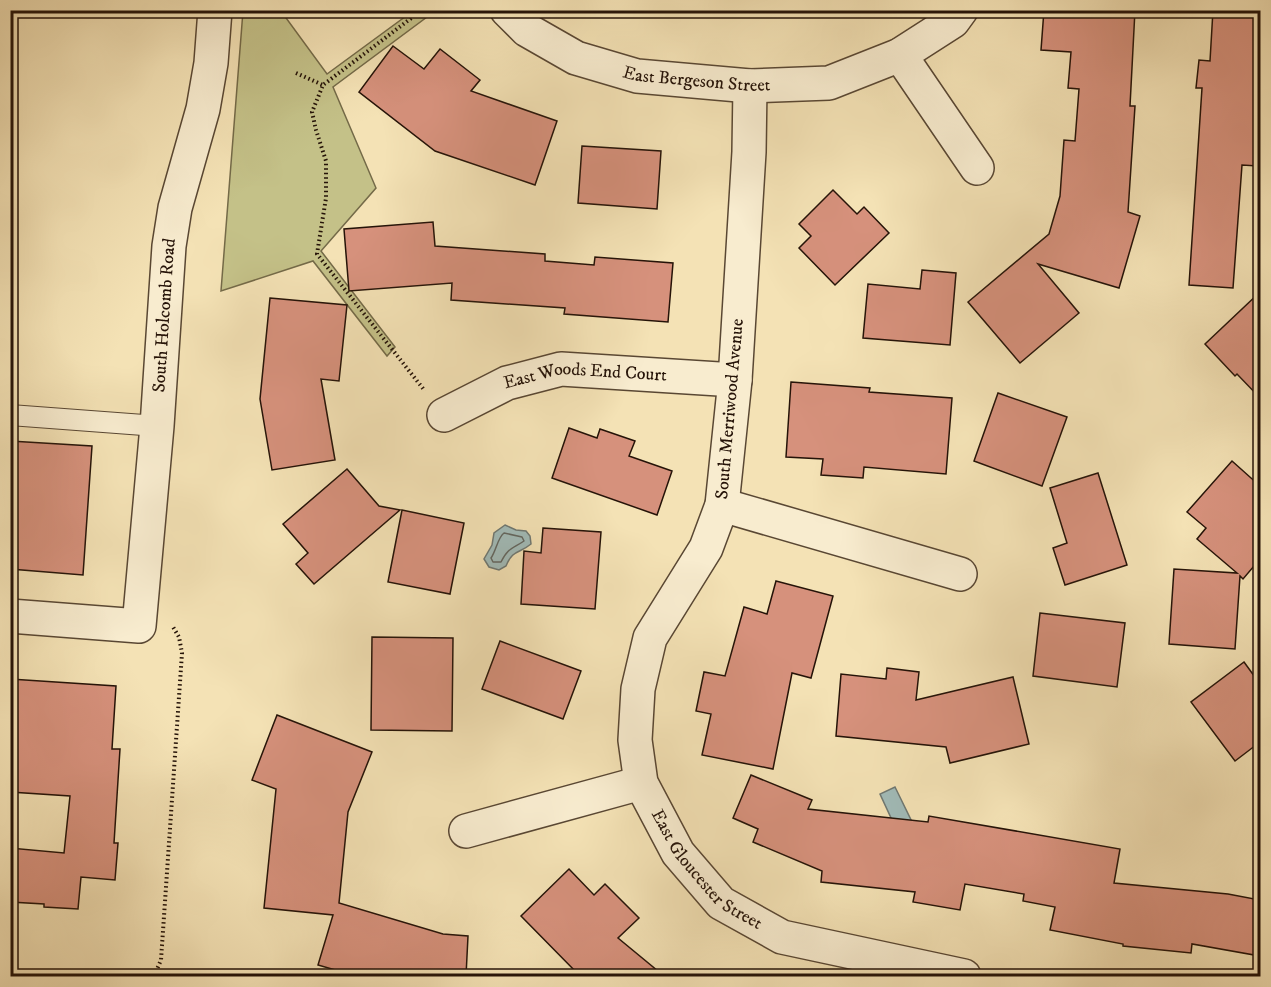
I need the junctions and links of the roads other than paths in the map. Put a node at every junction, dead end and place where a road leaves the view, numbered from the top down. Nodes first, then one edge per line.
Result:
1 (215, 10) edge
2 (507, 10) edge
3 (961, 10) edge
4 (900, 55) junction
5 (750, 86) junction
6 (977, 168) dead end
7 (735, 380) junction
8 (10, 415) edge
9 (444, 415) road end
10 (157, 426) junction
11 (722, 505) junction
12 (960, 574) dead end
13 (10, 616) edge
14 (641, 783) junction
15 (466, 831) dead end
16 (964, 976) edge

1 - 10 street, South Holcomb Road
2 - 5 street, East Bergeson Street
3 - 4 street, East Bergeson Street
4 - 5 street, East Bergeson Street
4 - 6 street
5 - 7 street, South Merriwood Avenue
7 - 9 street, East Woods End Court
7 - 11 street, South Merriwood Avenue
8 - 10 lane
10 - 13 street, South Holcomb Road
11 - 12 street
11 - 14 street, South Merriwood Avenue
14 - 15 street
14 - 16 street, East Gloucester Street

